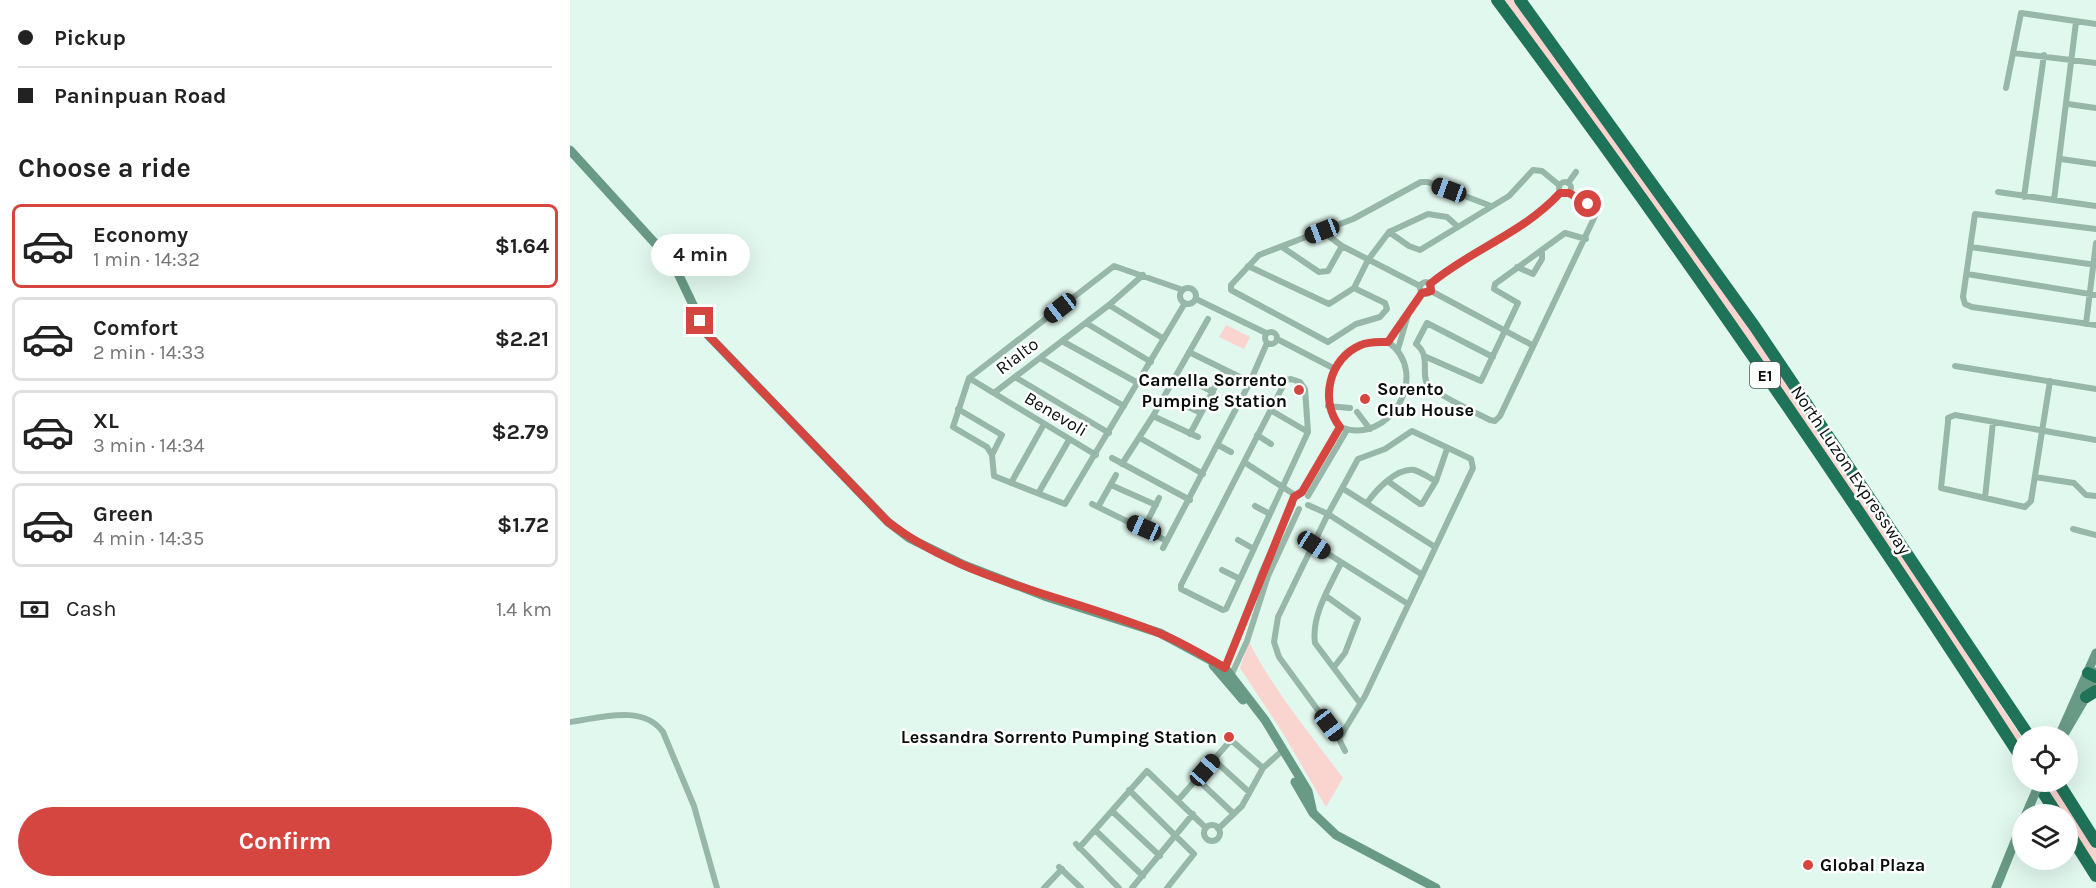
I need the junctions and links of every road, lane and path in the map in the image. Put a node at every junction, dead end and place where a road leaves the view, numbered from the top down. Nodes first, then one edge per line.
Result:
1 (1497, 0) edge
2 (1520, 0) edge
3 (2076, 22) junction
4 (2096, 24) edge
5 (2013, 53) junction
6 (2044, 55) junction
7 (2071, 60) junction
8 (2096, 63) edge
9 (2006, 88) dead end
10 (2067, 104) junction
11 (2096, 108) edge
12 (570, 150) edge
13 (2061, 159) junction
14 (2096, 164) edge
15 (1576, 172) dead end
16 (1568, 183) junction
17 (1560, 189) junction
18 (1998, 192) dead end
19 (1569, 193) junction
20 (2024, 197) junction
21 (2054, 201) junction
22 (1491, 206) junction
23 (2096, 206) edge
24 (1457, 226) junction
25 (2096, 229) edge
26 (1322, 231) junction
27 (1389, 232) junction
28 (1586, 239) junction
29 (2096, 243) edge
30 (1342, 246) junction
31 (1282, 247) junction
32 (1971, 247) junction
33 (1542, 250) junction
34 (1368, 260) junction
35 (2095, 265) edge
36 (1248, 266) junction
37 (1517, 267) junction
38 (1967, 274) junction
39 (1143, 275) junction
40 (1354, 288) junction
41 (1430, 288) junction
42 (1421, 289) junction
43 (1183, 290) junction
44 (2093, 294) edge
45 (1196, 299) junction
46 (1185, 303) junction
47 (1109, 305) junction
48 (1409, 314) junction
49 (1208, 319) dead end
50 (1086, 323) junction
51 (2086, 324) junction
52 (2096, 325) edge
53 (1506, 330) junction
54 (1266, 333) junction
55 (1164, 339) junction
56 (1277, 339) junction
57 (1062, 341) junction
58 (1388, 342) junction
59 (1267, 343) junction
60 (1416, 344) junction
61 (1532, 345) junction
62 (1399, 346) junction
63 (1189, 352) junction
64 (1424, 356) junction
65 (1493, 357) junction
66 (1040, 358) junction
67 (1151, 362) junction
68 (1954, 366) dead end
69 (1335, 369) junction
70 (1224, 370) junction
71 (1015, 377) junction
72 (969, 378) junction
73 (1190, 380) dead end
74 (2050, 381) junction
75 (1250, 382) junction
76 (1137, 383) junction
77 (2096, 389) edge
78 (1213, 392) junction
79 (994, 393) junction
80 (1178, 402) dead end
81 (1124, 406) junction
82 (1328, 406) junction
83 (958, 409) junction
84 (1272, 411) junction
85 (1201, 413) junction
86 (1153, 416) junction
87 (1993, 422) junction
88 (1044, 424) junction
89 (1343, 428) junction
90 (1370, 429) junction
91 (2040, 431) junction
92 (1308, 432) junction
93 (1109, 433) junction
94 (1190, 434) junction
95 (1257, 435) junction
96 (1198, 437) dead end
97 (1140, 438) junction
98 (1069, 440) junction
99 (2096, 440) edge
100 (1271, 444) dead end
101 (1218, 445) junction
102 (1447, 449) junction
103 (1231, 452) dead end
104 (992, 455) junction
105 (1096, 455) junction
106 (1112, 458) dead end
107 (1244, 462) junction
108 (1122, 464) junction
109 (1203, 474) junction
110 (1116, 475) dead end
111 (2035, 477) junction
112 (1436, 481) junction
113 (1389, 482) junction
114 (1011, 483) junction
115 (1111, 484) junction
116 (1283, 485) junction
117 (1342, 488) junction
118 (1039, 492) junction
119 (1302, 494) junction
120 (2096, 496) edge
121 (1159, 498) dead end
122 (1985, 498) junction
123 (1190, 500) junction
124 (1367, 503) junction
125 (1155, 505) junction
126 (1308, 505) junction
127 (1255, 506) dead end
128 (1296, 506) junction
129 (1270, 514) junction
130 (1328, 514) junction
131 (1144, 528) junction
132 (2073, 529) dead end
133 (2096, 535) edge
134 (1238, 540) dead end
135 (1167, 541) junction
136 (1314, 545) junction
137 (1435, 547) junction
138 (1163, 548) dead end
139 (1254, 549) junction
140 (1341, 563) junction
141 (1222, 570) dead end
142 (1422, 574) junction
143 (1240, 579) junction
144 (1326, 596) junction
145 (1408, 604) junction
146 (1251, 613) junction
147 (1233, 651) junction
148 (2096, 653) edge
149 (1241, 654) junction
150 (1334, 667) junction
151 (2093, 673) edge
152 (1227, 675) junction
153 (2091, 694) edge
154 (1360, 704) junction
155 (570, 722) edge
156 (2023, 726) edge
157 (2066, 726) edge
158 (2068, 726) edge
159 (1339, 739) junction
160 (2012, 744) edge
161 (1281, 751) junction
162 (1344, 751) dead end
163 (1214, 760) junction
164 (1263, 768) junction
165 (1197, 779) junction
166 (1129, 790) junction
167 (1249, 792) junction
168 (2064, 792) edge
169 (1179, 799) junction
170 (1112, 811) junction
171 (1193, 814) junction
172 (1234, 814) junction
173 (1206, 828) junction
174 (1218, 829) junction
175 (1095, 830) junction
176 (1176, 836) junction
177 (2096, 842) edge
178 (2078, 847) edge
179 (2012, 849) edge
180 (1160, 856) junction
181 (1143, 876) junction
182 (2096, 876) edge
183 (1048, 887) edge
184 (717, 888) edge
185 (1081, 888) edge
186 (1119, 888) edge
187 (1132, 888) edge
188 (1167, 888) edge
189 (1436, 888) edge
190 (1996, 888) edge

1 - 160 highway, North Luzon Expressway / E1
2 - 156 highway, North Luzon Expressway / E1
3 - 4 street
3 - 5 street
3 - 7 street
5 - 6 street
5 - 9 street
6 - 7 street
6 - 20 street
7 - 8 street
7 - 10 street
10 - 11 street
10 - 13 street
12 - 152 main road
13 - 14 street
13 - 21 street
15 - 16 street
16 - 17 street
16 - 19 street
17 - 19 street
17 - 22 street
17 - 41 street
18 - 20 street
19 - 28 street
20 - 21 street
21 - 23 street
22 - 24 street
22 - 26 street
24 - 27 street
24 - 27 street
25 - 32 street
26 - 30 street
26 - 31 street
27 - 34 street
28 - 33 street
28 - 61 street
29 - 35 street
30 - 31 street
30 - 34 street
31 - 36 street
32 - 35 street
32 - 38 street
33 - 37 street
33 - 37 street
34 - 40 street
34 - 42 street
35 - 44 street
36 - 40 street
36 - 40 street
37 - 53 street
38 - 44 street
38 - 51 street
39 - 43 street
39 - 47 street, Rialto
39 - 72 street
41 - 42 street
41 - 42 street
41 - 53 street
42 - 48 street
43 - 45 street
43 - 46 street
44 - 51 street
45 - 46 street
45 - 54 street
46 - 55 street
47 - 50 street, Rialto
47 - 55 street
48 - 58 street
48 - 62 street
49 - 63 street
50 - 57 street, Rialto
50 - 67 street
51 - 52 street
53 - 61 street
53 - 65 street
54 - 56 street
54 - 59 street
55 - 67 street
56 - 59 street
56 - 69 street
57 - 66 street, Rialto
57 - 76 street
58 - 62 street
58 - 69 street
59 - 75 street
60 - 62 street
60 - 64 street
60 - 65 street
61 - 64 street
62 - 90 street
63 - 70 street
63 - 86 street
64 - 65 street
66 - 71 street, Rialto
66 - 81 street
67 - 76 street
68 - 74 street
69 - 82 street
70 - 75 street
70 - 78 street
71 - 79 street, Rialto
71 - 93 street
72 - 79 street, Benevoli
72 - 83 street
73 - 78 street
74 - 77 street
74 - 91 street
75 - 101 street
76 - 81 street
78 - 85 street
79 - 88 street, Benevoli
80 - 85 street
81 - 93 street
82 - 89 street
82 - 90 street
83 - 104 street
83 - 104 street
84 - 92 street
84 - 92 street
84 - 95 street
85 - 94 street
86 - 94 street
86 - 97 street
87 - 91 street
87 - 122 street
87 - 122 street
88 - 98 street, Benevoli
88 - 114 street
89 - 90 street
89 - 119 street
91 - 99 street
91 - 111 street
92 - 116 street
93 - 105 street
94 - 96 street
95 - 100 street
95 - 107 street
97 - 108 street
97 - 109 street
98 - 105 street, Benevoli
98 - 118 street
101 - 103 street
101 - 109 street
102 - 112 street
102 - 117 street
102 - 137 street
104 - 114 street
105 - 118 street
106 - 108 street
107 - 116 street
107 - 143 street
108 - 123 street
109 - 123 street
110 - 115 street
111 - 120 street
111 - 122 street
112 - 113 street
112 - 113 street
113 - 124 street
114 - 118 street
115 - 125 street
115 - 131 street
116 - 119 street
116 - 129 street
117 - 124 street
117 - 130 street
119 - 126 street
119 - 128 street
121 - 125 street
123 - 135 street
124 - 137 street
125 - 131 street
126 - 128 street
126 - 130 street
127 - 129 street
128 - 146 street
129 - 139 street
130 - 136 street
130 - 142 street
131 - 135 street
132 - 133 street
134 - 139 street
135 - 138 street
136 - 140 street
136 - 159 street
137 - 142 street
139 - 143 street
140 - 144 street
140 - 145 street
141 - 143 street
142 - 145 street
144 - 150 street
144 - 150 street
145 - 154 street
146 - 147 street
146 - 149 street
147 - 149 street
147 - 152 street
148 - 151 main road
149 - 152 street
150 - 154 street
151 - 153 main road
151 - 157 main road
152 - 161 main road
153 - 158 main road
154 - 159 street
155 - 184 street
159 - 162 street
161 - 164 street
161 - 189 main road
163 - 164 street
163 - 165 street
163 - 167 street
164 - 167 street
165 - 169 street
165 - 172 street
166 - 169 street
166 - 170 street
166 - 176 street
167 - 172 street
168 - 177 highway
169 - 171 street
170 - 175 street
170 - 180 street
171 - 173 street
171 - 176 street
172 - 174 street
173 - 174 street
173 - 174 street
175 - 181 street
175 - 186 street
176 - 180 street
176 - 188 street
178 - 182 highway
179 - 190 main road
180 - 181 street
181 - 187 street
183 - 185 street

